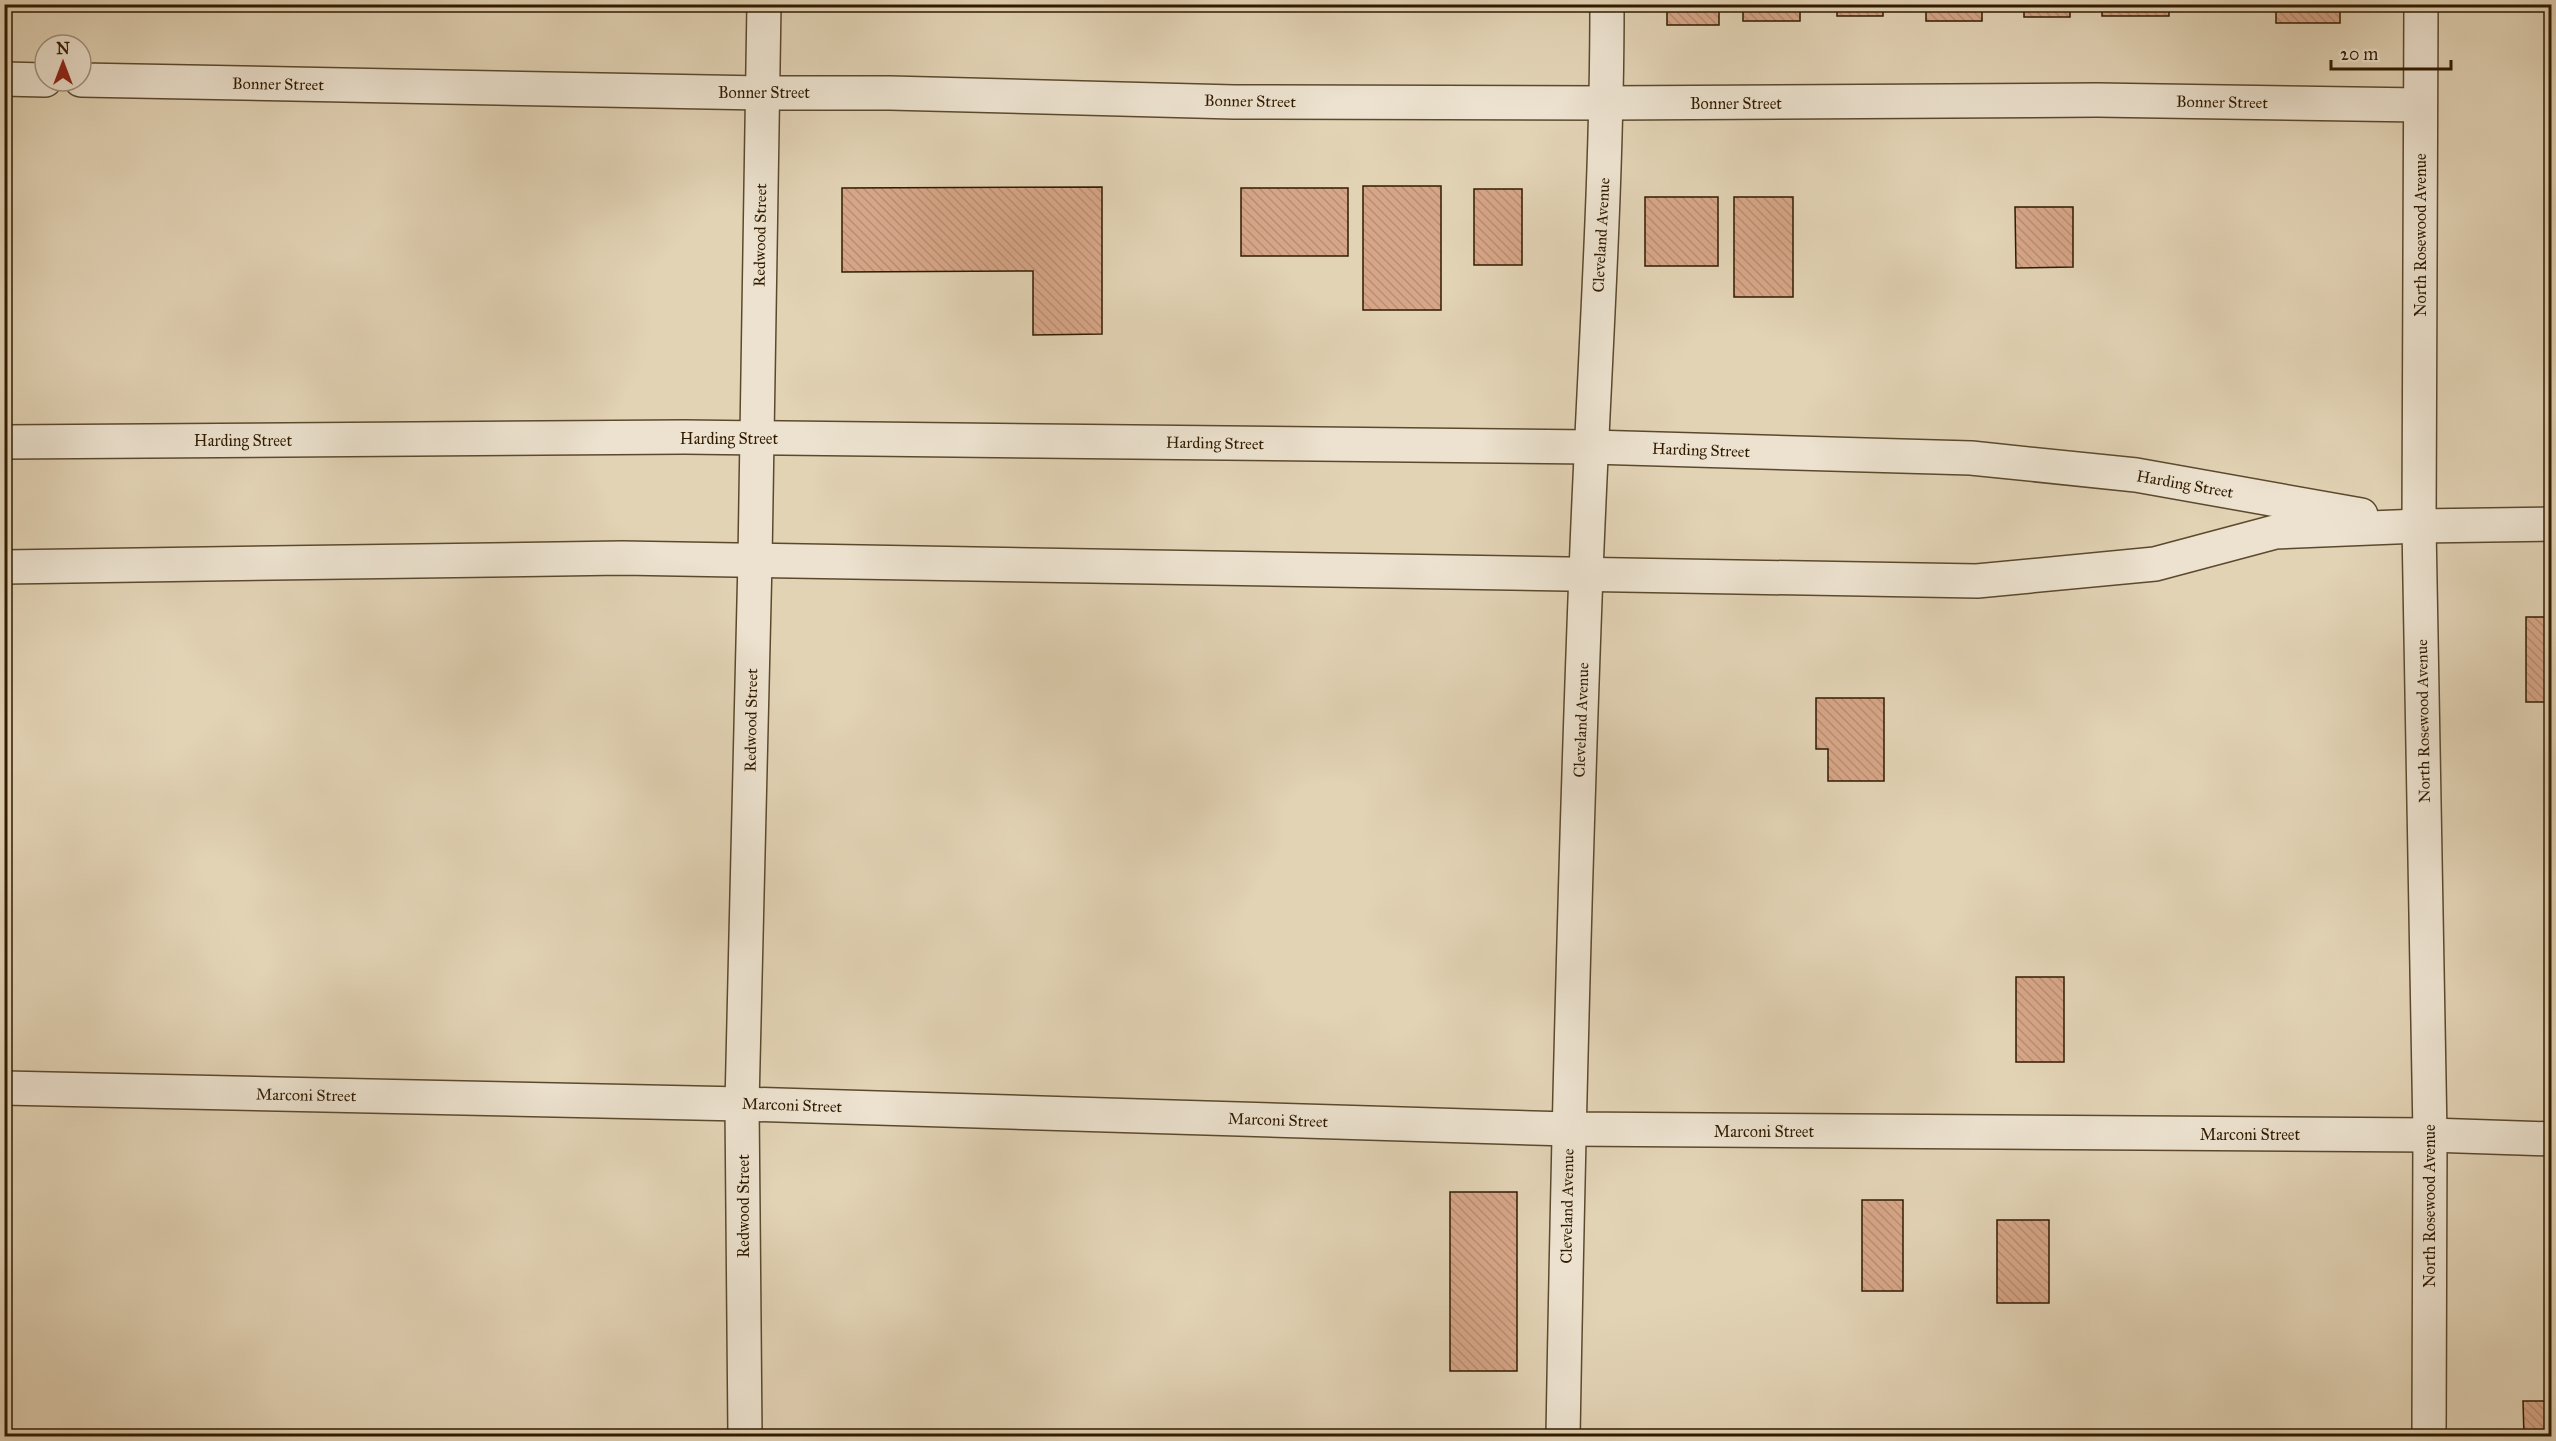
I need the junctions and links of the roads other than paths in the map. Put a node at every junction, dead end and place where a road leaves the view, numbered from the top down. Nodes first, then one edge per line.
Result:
1 (764, 4) edge
2 (1606, 4) edge
3 (2421, 4) edge
4 (4, 79) edge
5 (33, 80) edge
6 (93, 80) edge
7 (762, 93) junction
8 (1607, 103) junction
9 (2420, 105) junction
10 (757, 438) junction
11 (4, 442) edge
12 (1591, 447) junction
13 (2552, 524) edge
14 (2419, 526) junction
15 (755, 560) junction
16 (4, 567) edge
17 (1586, 575) junction
18 (4, 1089) edge
19 (742, 1104) junction
20 (1569, 1129) junction
21 (2430, 1135) junction
22 (2552, 1139) edge
23 (744, 1437) edge
24 (1563, 1437) edge
25 (2429, 1437) edge

1 - 7 street, Redwood Street
2 - 8 street, Cleveland Avenue
3 - 9 street, North Rosewood Avenue
4 - 5 street
6 - 7 street, Bonner Street
7 - 8 street, Bonner Street
7 - 10 street, Redwood Street
8 - 9 street, Bonner Street
8 - 12 street, Cleveland Avenue
9 - 14 street, North Rosewood Avenue
10 - 11 street, Harding Street
10 - 12 street, Harding Street
10 - 15 street, Redwood Street
12 - 14 street, Harding Street
12 - 17 street, Cleveland Avenue
13 - 14 street, Harding Street
14 - 17 street, Harding Street
14 - 21 street, North Rosewood Avenue
15 - 16 street, Harding Street
15 - 17 street, Harding Street
15 - 19 street, Redwood Street
17 - 20 street, Cleveland Avenue
18 - 19 street, Marconi Street
19 - 20 street, Marconi Street
19 - 23 street, Redwood Street
20 - 21 street, Marconi Street
20 - 24 street, Cleveland Avenue
21 - 22 street, Marconi Street
21 - 25 street, North Rosewood Avenue

